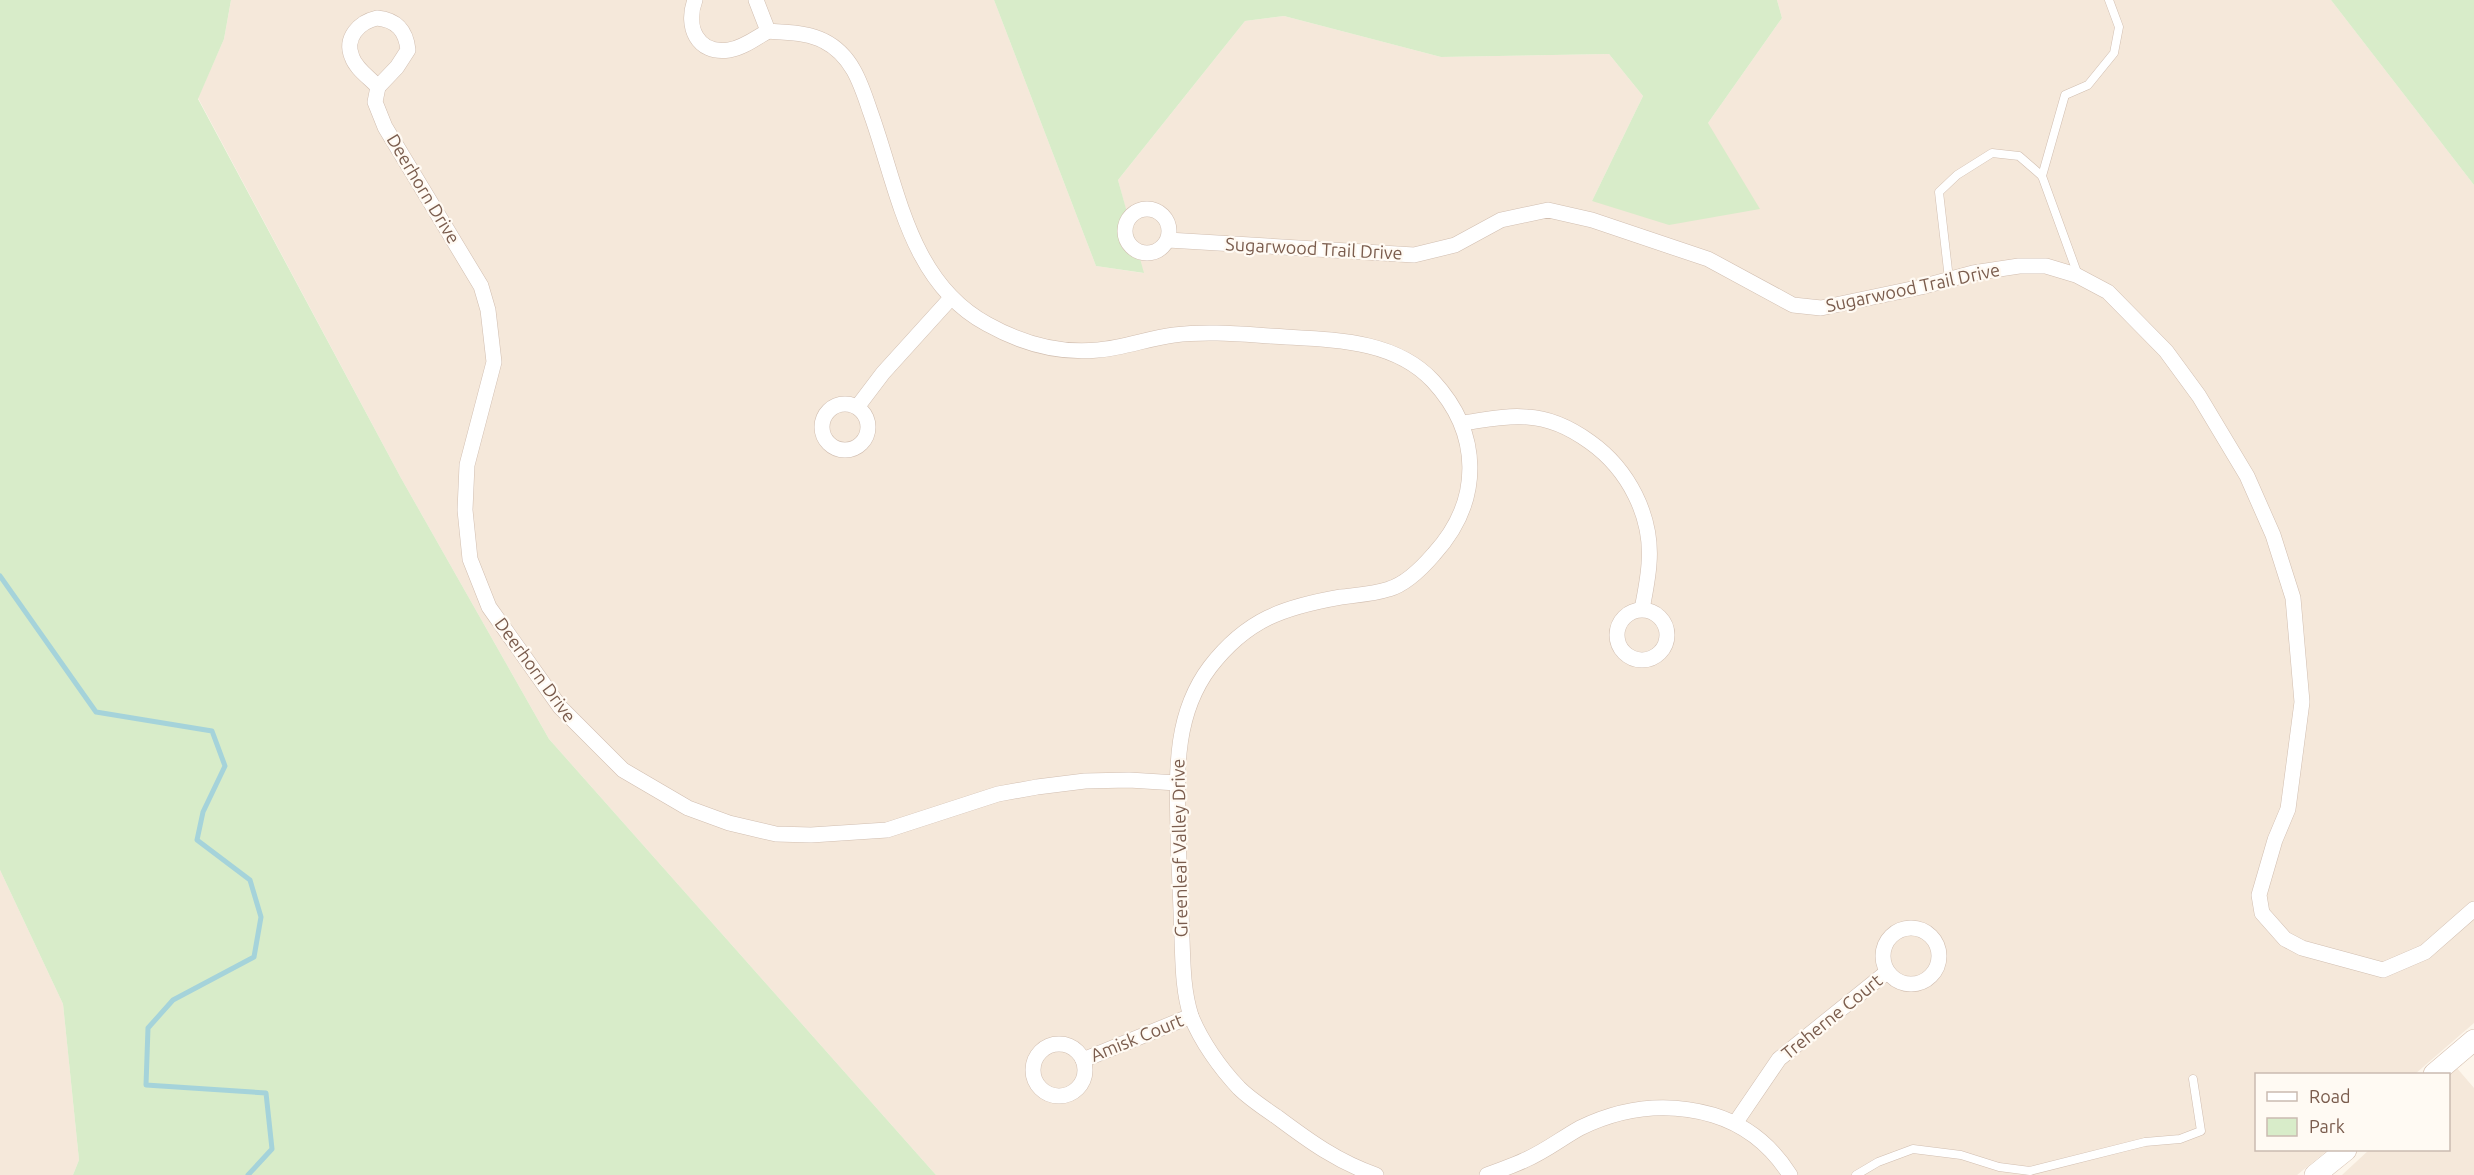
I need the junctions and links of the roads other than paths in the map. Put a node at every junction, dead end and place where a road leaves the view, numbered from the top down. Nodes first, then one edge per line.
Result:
1 (695, 0) edge
2 (756, 0) edge
3 (2109, 0) edge
4 (768, 31) junction
5 (378, 87) junction
6 (2042, 176) junction
7 (1168, 240) dead end
8 (2079, 276) junction
9 (1949, 279) junction
10 (950, 299) junction
11 (858, 406) dead end
12 (1463, 423) junction
13 (1642, 609) dead end
14 (1177, 783) junction
15 (2474, 909) edge
16 (1887, 972) dead end
17 (1191, 1016) junction
18 (2474, 1040) edge
19 (1083, 1060) dead end
20 (2435, 1073) edge
21 (2193, 1079) dead end
22 (1736, 1122) junction
23 (2344, 1151) edge
24 (1341, 1170) edge
25 (1376, 1175) edge
26 (1487, 1175) edge
27 (1790, 1175) edge
28 (1856, 1175) edge
29 (2315, 1175) edge

1 - 4 street
2 - 4 street
3 - 6 lane
4 - 10 street, Greenleaf Valley Drive
5 - 5 street
5 - 14 street, Deerhorn Drive
6 - 8 lane
6 - 9 lane
7 - 9 street, Sugarwood Trail Drive
8 - 9 street, Sugarwood Trail Drive
8 - 15 street, Sugarwood Trail Drive
10 - 11 street
10 - 12 street, Greenleaf Valley Drive
12 - 13 street
12 - 14 street, Greenleaf Valley Drive
14 - 17 street, Greenleaf Valley Drive
16 - 22 street, Treherne Court
17 - 19 street, Amisk Court
17 - 24 street, Greenleaf Valley Drive
18 - 20 street
21 - 28 lane
22 - 26 street
22 - 27 street
23 - 29 street
24 - 25 street, Greenleaf Valley Drive

